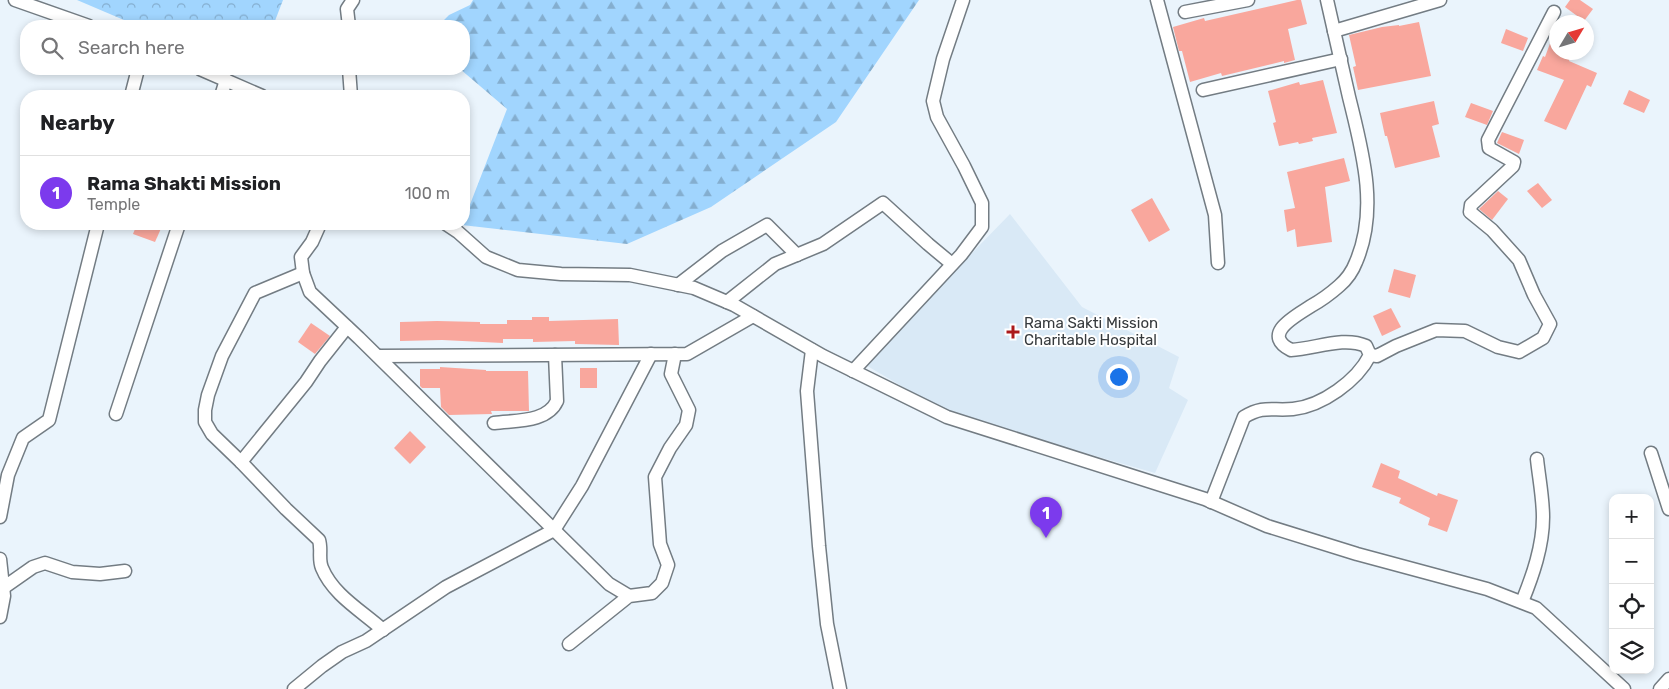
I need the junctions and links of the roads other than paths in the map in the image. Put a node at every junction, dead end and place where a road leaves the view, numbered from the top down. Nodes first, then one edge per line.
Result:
1 (15, 0) edge
2 (353, 0) edge
3 (963, 0) edge
4 (1157, 0) edge
5 (1248, 0) edge
6 (1327, 0) edge
7 (1440, 0) edge
8 (36, 4) edge
9 (1185, 12) dead end
10 (1554, 12) dead end
11 (74, 20) edge
12 (348, 20) edge
13 (1334, 31) junction
14 (1340, 59) junction
15 (136, 75) edge
16 (214, 75) edge
17 (350, 75) edge
18 (226, 80) junction
19 (133, 90) edge
20 (223, 90) edge
21 (248, 90) edge
22 (351, 90) edge
23 (1203, 90) dead end
24 (96, 230) edge
25 (177, 230) edge
26 (317, 230) edge
27 (455, 230) edge
28 (797, 256) junction
29 (1218, 263) dead end
30 (952, 264) junction
31 (303, 273) junction
32 (678, 285) junction
33 (727, 302) junction
34 (753, 316) junction
35 (347, 327) junction
36 (812, 350) junction
37 (555, 354) junction
38 (651, 354) junction
39 (675, 354) junction
40 (1370, 355) junction
41 (378, 356) junction
42 (853, 371) junction
43 (116, 414) dead end
44 (494, 423) dead end
45 (1651, 453) dead end
46 (1537, 459) dead end
47 (241, 462) junction
48 (1211, 502) junction
49 (1669, 509) edge
50 (0, 517) edge
51 (554, 530) junction
52 (0, 560) edge
53 (125, 571) dead end
54 (4, 588) junction
55 (629, 596) junction
56 (1522, 602) junction
57 (0, 618) edge
58 (383, 630) junction
59 (569, 644) dead end
60 (1669, 679) edge
61 (294, 689) edge
62 (840, 689) edge
63 (1624, 689) edge
64 (1660, 689) edge

1 - 8 street
2 - 12 street
3 - 30 street
4 - 29 street
5 - 9 street
6 - 13 street
7 - 13 street
8 - 11 street
10 - 40 street
13 - 14 street
14 - 23 street
14 - 40 street
15 - 19 street
16 - 18 street
17 - 22 street
18 - 20 street
18 - 21 street
24 - 50 street
25 - 43 street
26 - 31 street
27 - 32 street
28 - 30 street
28 - 32 street
28 - 33 street
30 - 42 street
31 - 35 street
31 - 47 street
32 - 33 street
33 - 34 street
34 - 36 street
34 - 39 street
35 - 41 street
35 - 47 street
36 - 42 street
36 - 62 street
37 - 38 street
37 - 41 street
37 - 44 street
38 - 39 street
38 - 51 street
39 - 55 street
40 - 48 street
41 - 51 street
42 - 48 street
45 - 49 street
46 - 56 street
47 - 58 street
48 - 56 street
51 - 55 street
51 - 58 street
52 - 54 street
53 - 54 street
54 - 57 street
55 - 59 street
56 - 63 street
58 - 61 street
60 - 64 street

